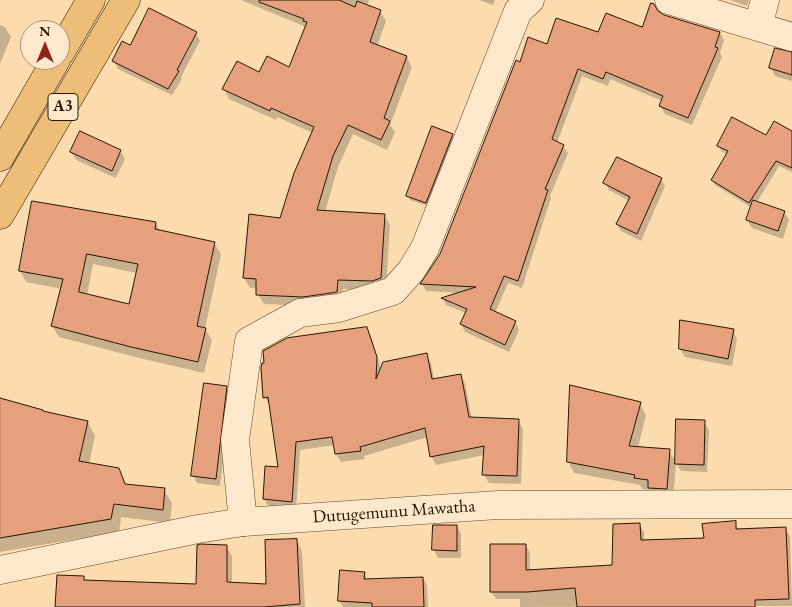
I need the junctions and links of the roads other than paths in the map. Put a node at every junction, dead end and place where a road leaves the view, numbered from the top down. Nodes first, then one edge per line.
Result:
1 (91, 0) edge
2 (126, 0) edge
3 (530, 0) edge
4 (669, 0) edge
5 (765, 0) edge
6 (758, 26) junction
7 (70, 36) edge
8 (792, 36) edge
9 (50, 70) edge
10 (0, 157) edge
11 (0, 215) edge
12 (792, 504) edge
13 (243, 522) junction
14 (0, 570) edge

1 - 7 highway
2 - 11 highway, A3
3 - 13 street
4 - 6 street
5 - 6 street
6 - 8 street
9 - 10 highway, A3
12 - 13 street, Dutugemunu Mawatha
13 - 14 street, Dutugemunu Mawatha

